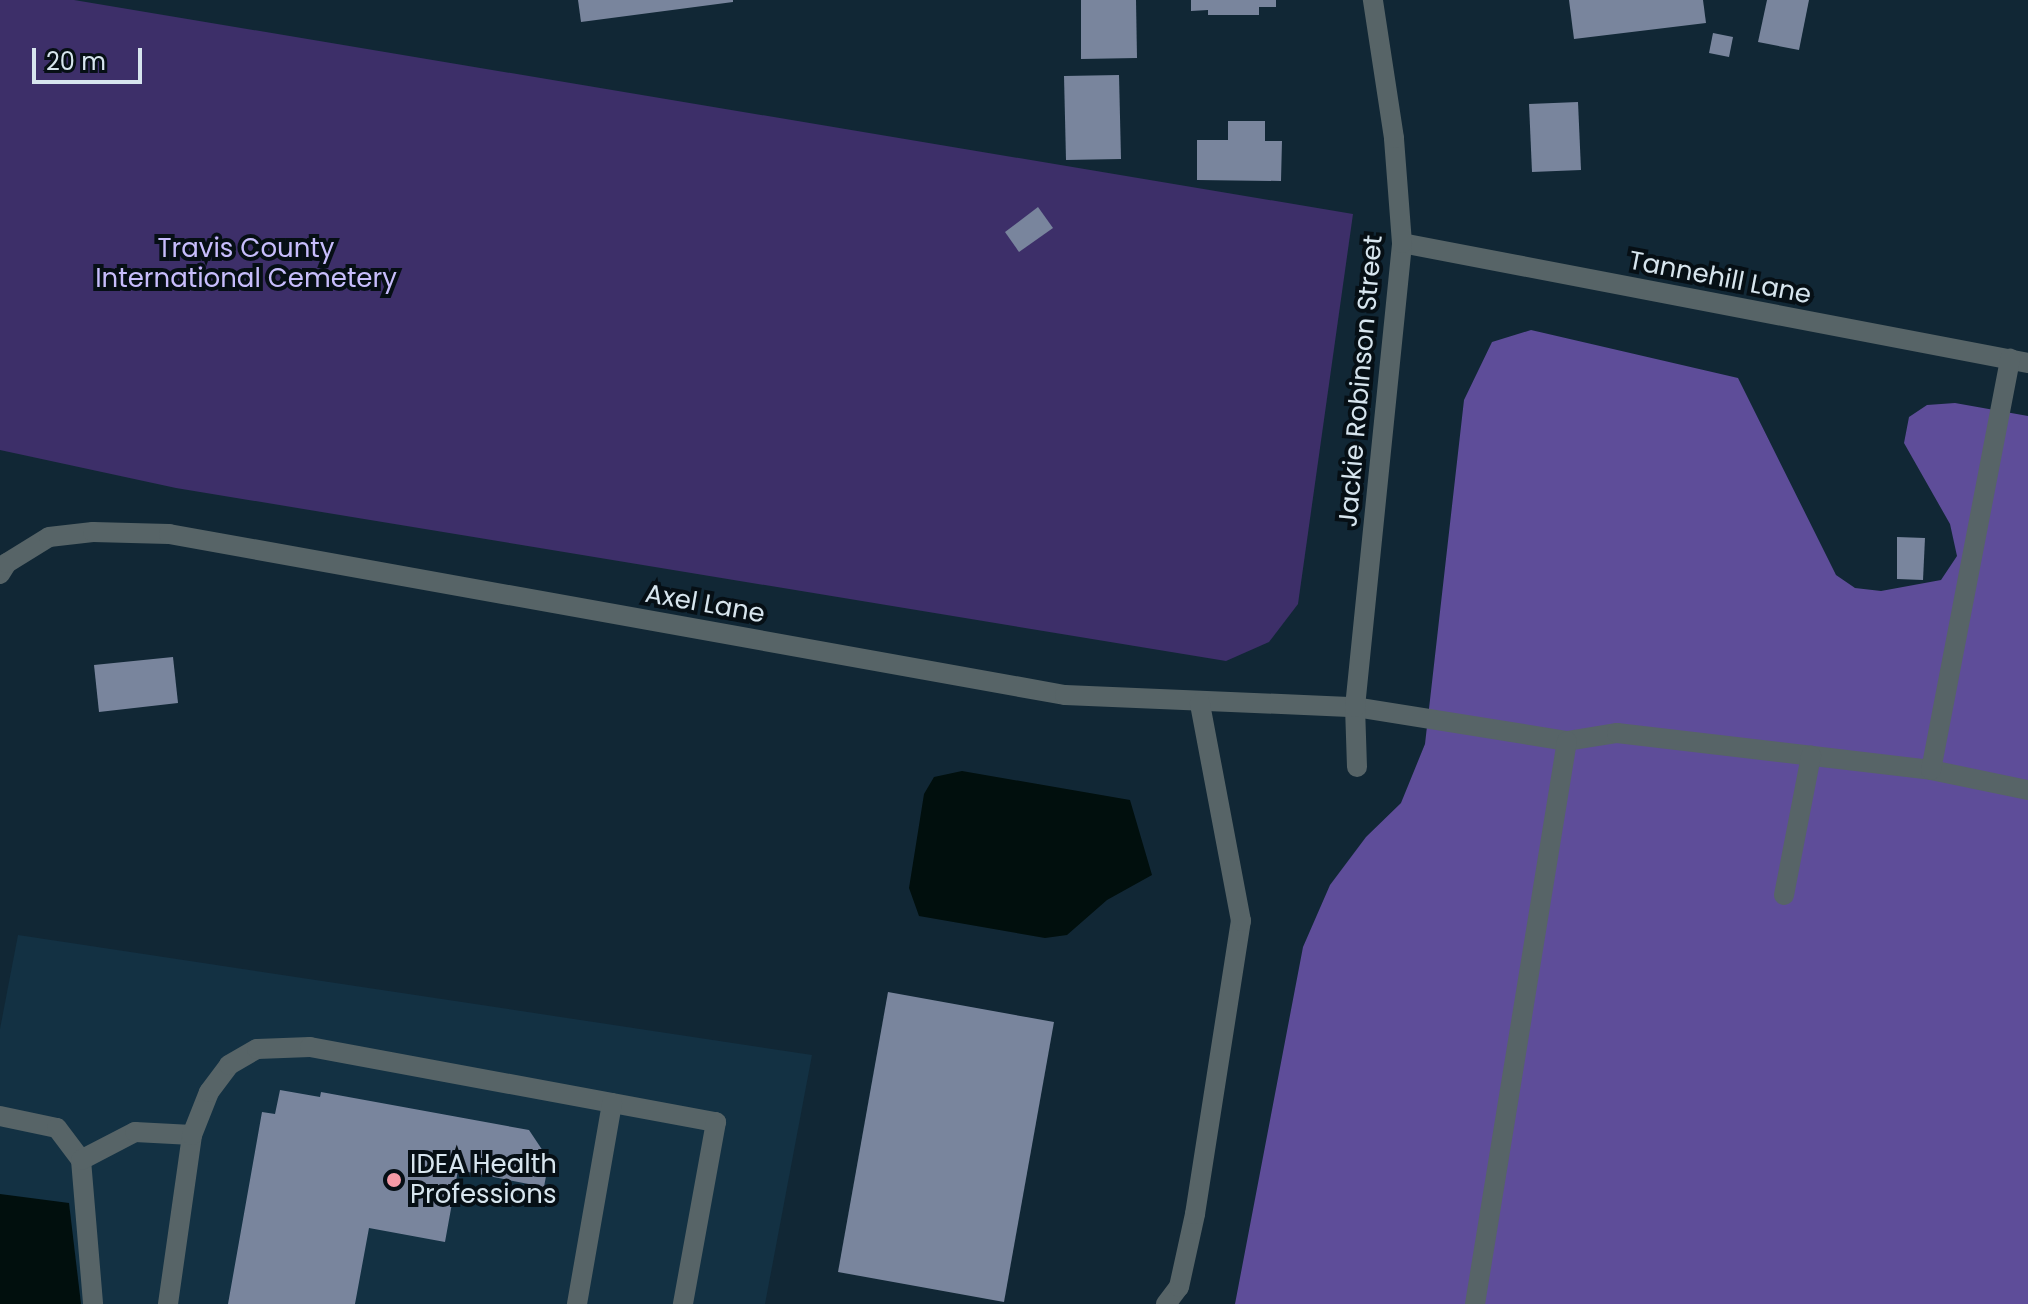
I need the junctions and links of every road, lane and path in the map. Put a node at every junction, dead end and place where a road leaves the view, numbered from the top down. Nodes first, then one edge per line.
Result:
1 (1373, 0) edge
2 (1402, 243) junction
3 (2019, 361) edge
4 (0, 574) edge
5 (1200, 703) junction
6 (1355, 707) junction
7 (1567, 741) junction
8 (1811, 756) junction
9 (1357, 767) dead end
10 (1931, 770) junction
11 (2028, 790) edge
12 (1784, 895) dead end
13 (612, 1103) junction
14 (0, 1116) edge
15 (192, 1135) junction
16 (81, 1160) junction
17 (93, 1304) edge
18 (168, 1304) edge
19 (577, 1304) edge
20 (683, 1304) edge
21 (1166, 1304) edge
22 (1475, 1304) edge

1 - 2 street, Jackie Robinson Street
2 - 3 street, Tannehill Lane
2 - 6 street, Jackie Robinson Street
3 - 10 street
4 - 5 street, Axel Lane
5 - 6 street, Axel Lane
5 - 21 street
6 - 7 street, Axel Lane
6 - 9 street, Jackie Robinson Street
7 - 8 street, Axel Lane
7 - 22 street
8 - 10 street, Axel Lane
8 - 12 street
10 - 11 street, Axel Lane
13 - 15 street
13 - 19 street
13 - 20 street
14 - 16 street
15 - 16 street
15 - 18 street
16 - 17 street

